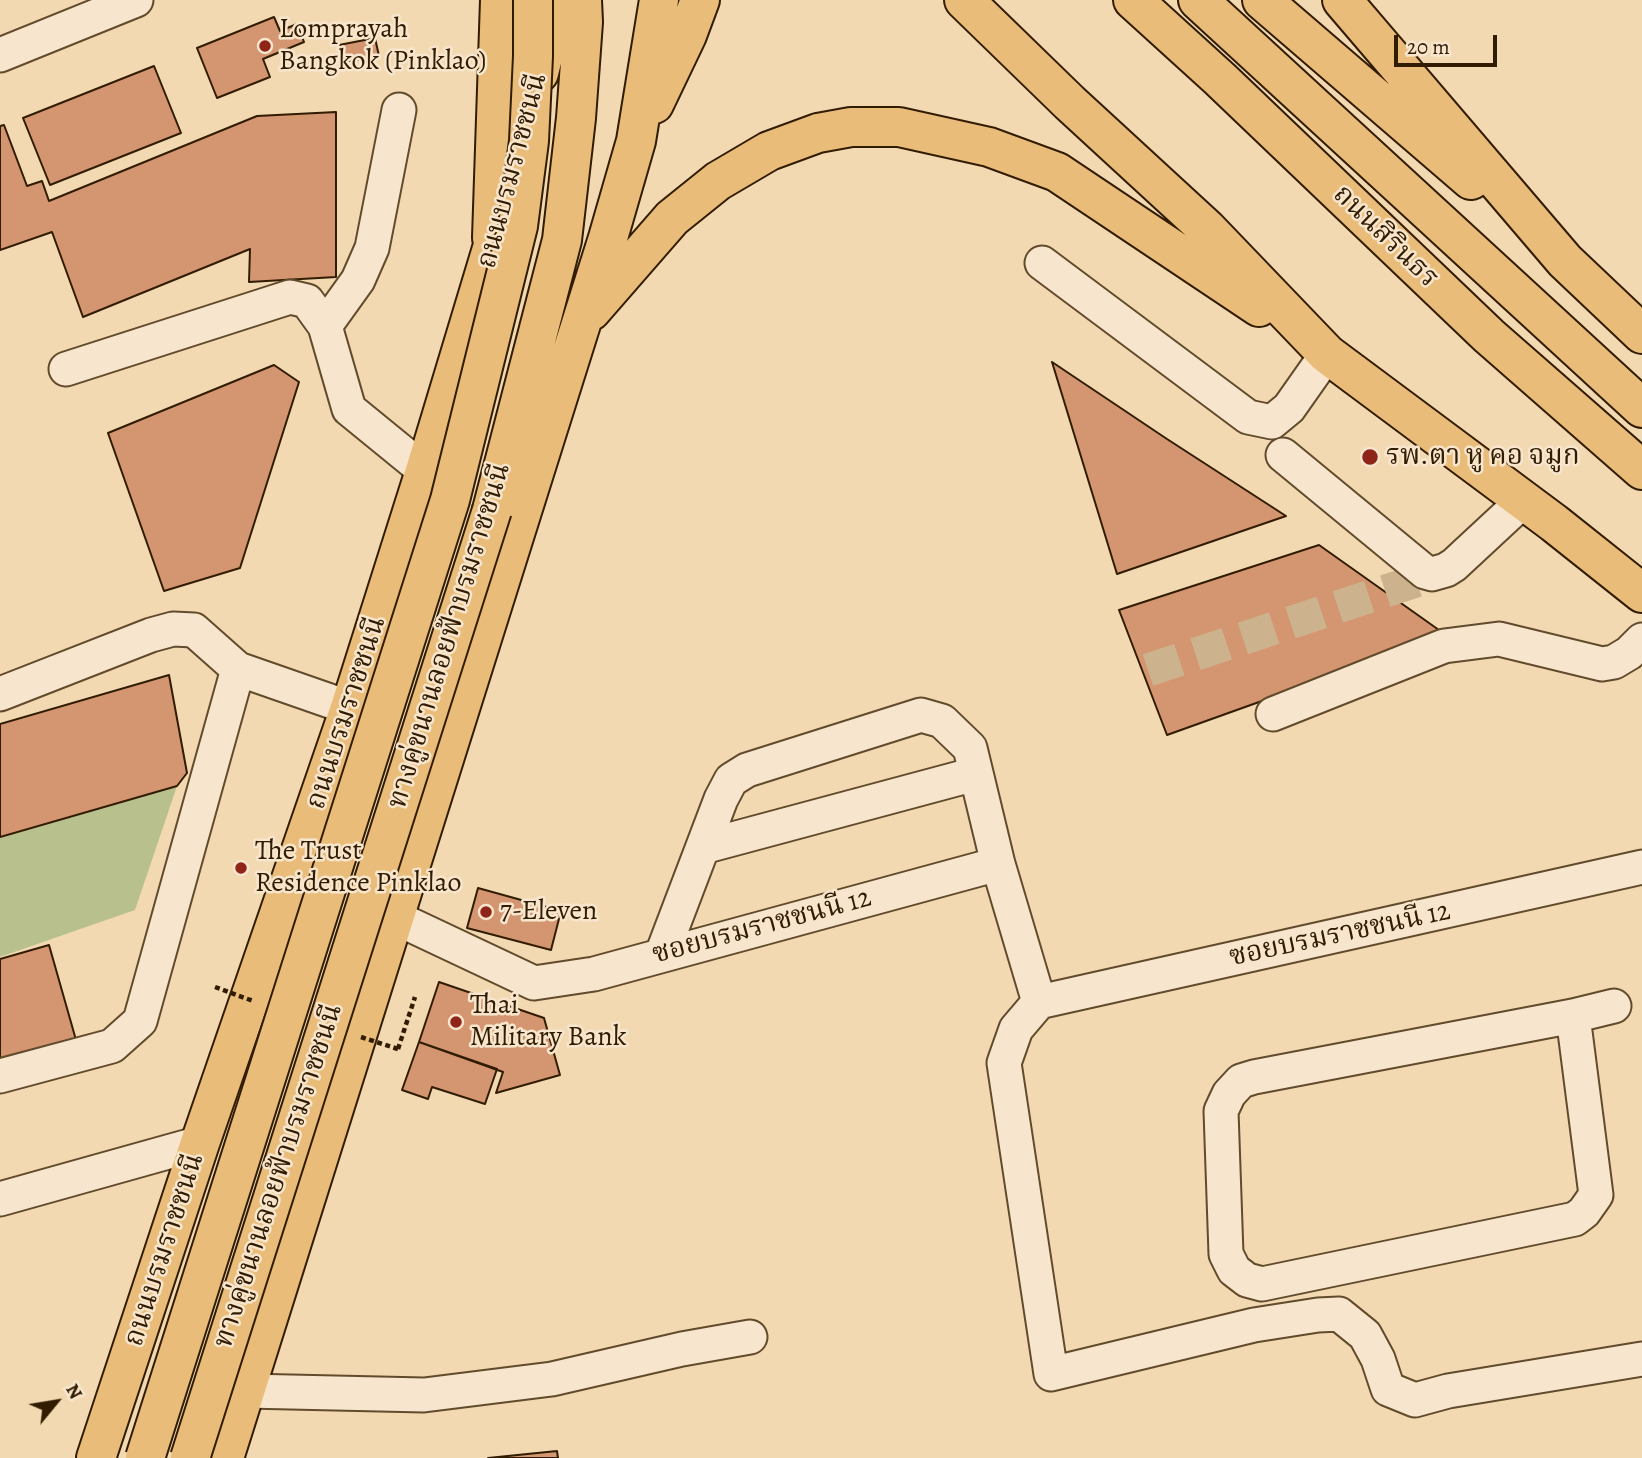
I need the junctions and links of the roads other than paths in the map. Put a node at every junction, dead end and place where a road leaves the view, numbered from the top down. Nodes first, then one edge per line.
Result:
1 (136, 0) edge
2 (500, 0) edge
3 (533, 0) edge
4 (557, 0) edge
5 (582, 0) edge
6 (659, 0) edge
7 (700, 0) edge
8 (964, 0) edge
9 (1133, 0) edge
10 (1198, 0) edge
11 (1262, 0) edge
12 (1303, 0) edge
13 (1342, 0) edge
14 (0, 55) edge
15 (399, 110) dead end
16 (636, 141) junction
17 (492, 254) junction
18 (1565, 261) junction
19 (1042, 263) dead end
20 (583, 320) junction
21 (325, 326) junction
22 (1642, 334) edge
23 (1327, 354) junction
24 (66, 369) dead end
25 (1642, 408) edge
26 (1283, 455) dead end
27 (1642, 470) edge
28 (425, 471) junction
29 (1524, 500) junction
30 (1642, 593) edge
31 (1642, 640) edge
32 (238, 669) junction
33 (0, 694) edge
34 (350, 708) junction
35 (1273, 714) dead end
36 (975, 774) junction
37 (703, 847) junction
38 (998, 863) junction
39 (1642, 867) edge
40 (394, 917) junction
41 (662, 954) junction
42 (1038, 1002) junction
43 (1614, 1006) dead end
44 (1573, 1016) junction
45 (0, 1076) edge
46 (200, 1143) junction
47 (0, 1199) edge
48 (750, 1337) dead end
49 (1642, 1359) edge
50 (246, 1391) junction
51 (96, 1458) edge
52 (145, 1458) edge
53 (190, 1458) edge
54 (224, 1458) edge

1 - 14 street
2 - 17 main road
3 - 52 main road, ทางคู่ขนานลอยฟ้าบรมราชชนนี, bridge
4 - 17 main road, ถนนบรมราชชนนี
5 - 53 main road, ทางคู่ขนานลอยฟ้าบรมราชชนนี, bridge
6 - 16 main road
7 - 16 main road
8 - 23 main road
9 - 27 main road, ถนนสิรินธร
10 - 25 main road
11 - 18 main road
12 - 18 main road
13 - 18 main road
15 - 21 street
16 - 20 main road
17 - 28 main road, ถนนบรมราชชนนี
18 - 22 main road
19 - 23 street
20 - 23 main road
20 - 40 main road
21 - 24 street
21 - 28 street
23 - 29 main road
26 - 29 street
28 - 34 main road, ถนนบรมราชชนนี
29 - 30 main road
31 - 35 street
32 - 33 street
32 - 34 street
32 - 45 street
34 - 46 main road, ถนนบรมราชชนนี
36 - 37 street
36 - 37 street
36 - 38 street
37 - 41 street
38 - 41 street, ซอยบรมราชชนนี 12
38 - 42 street
39 - 42 street, ซอยบรมราชชนนี 12
40 - 41 street, ซอยบรมราชชนนี 12
40 - 50 main road
42 - 49 street
43 - 44 street
44 - 44 street
46 - 47 street
46 - 51 main road, ถนนบรมราชชนนี
48 - 50 street
50 - 54 main road

